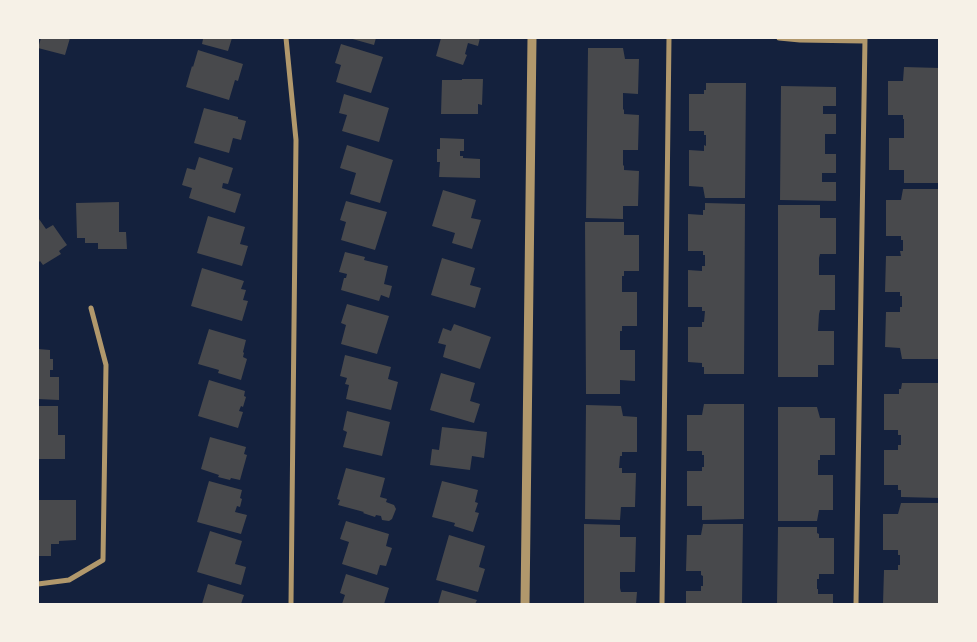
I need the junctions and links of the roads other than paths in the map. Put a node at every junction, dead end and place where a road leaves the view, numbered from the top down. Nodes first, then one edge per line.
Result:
1 (286, 38) edge
2 (532, 38) edge
3 (669, 38) edge
4 (779, 38) edge
5 (865, 39) edge
6 (91, 308) dead end
7 (38, 584) edge
8 (291, 604) edge
9 (525, 604) edge
10 (662, 604) edge
11 (856, 604) edge

1 - 8 street
2 - 9 street
3 - 10 street
4 - 5 street
5 - 11 street
6 - 7 street

